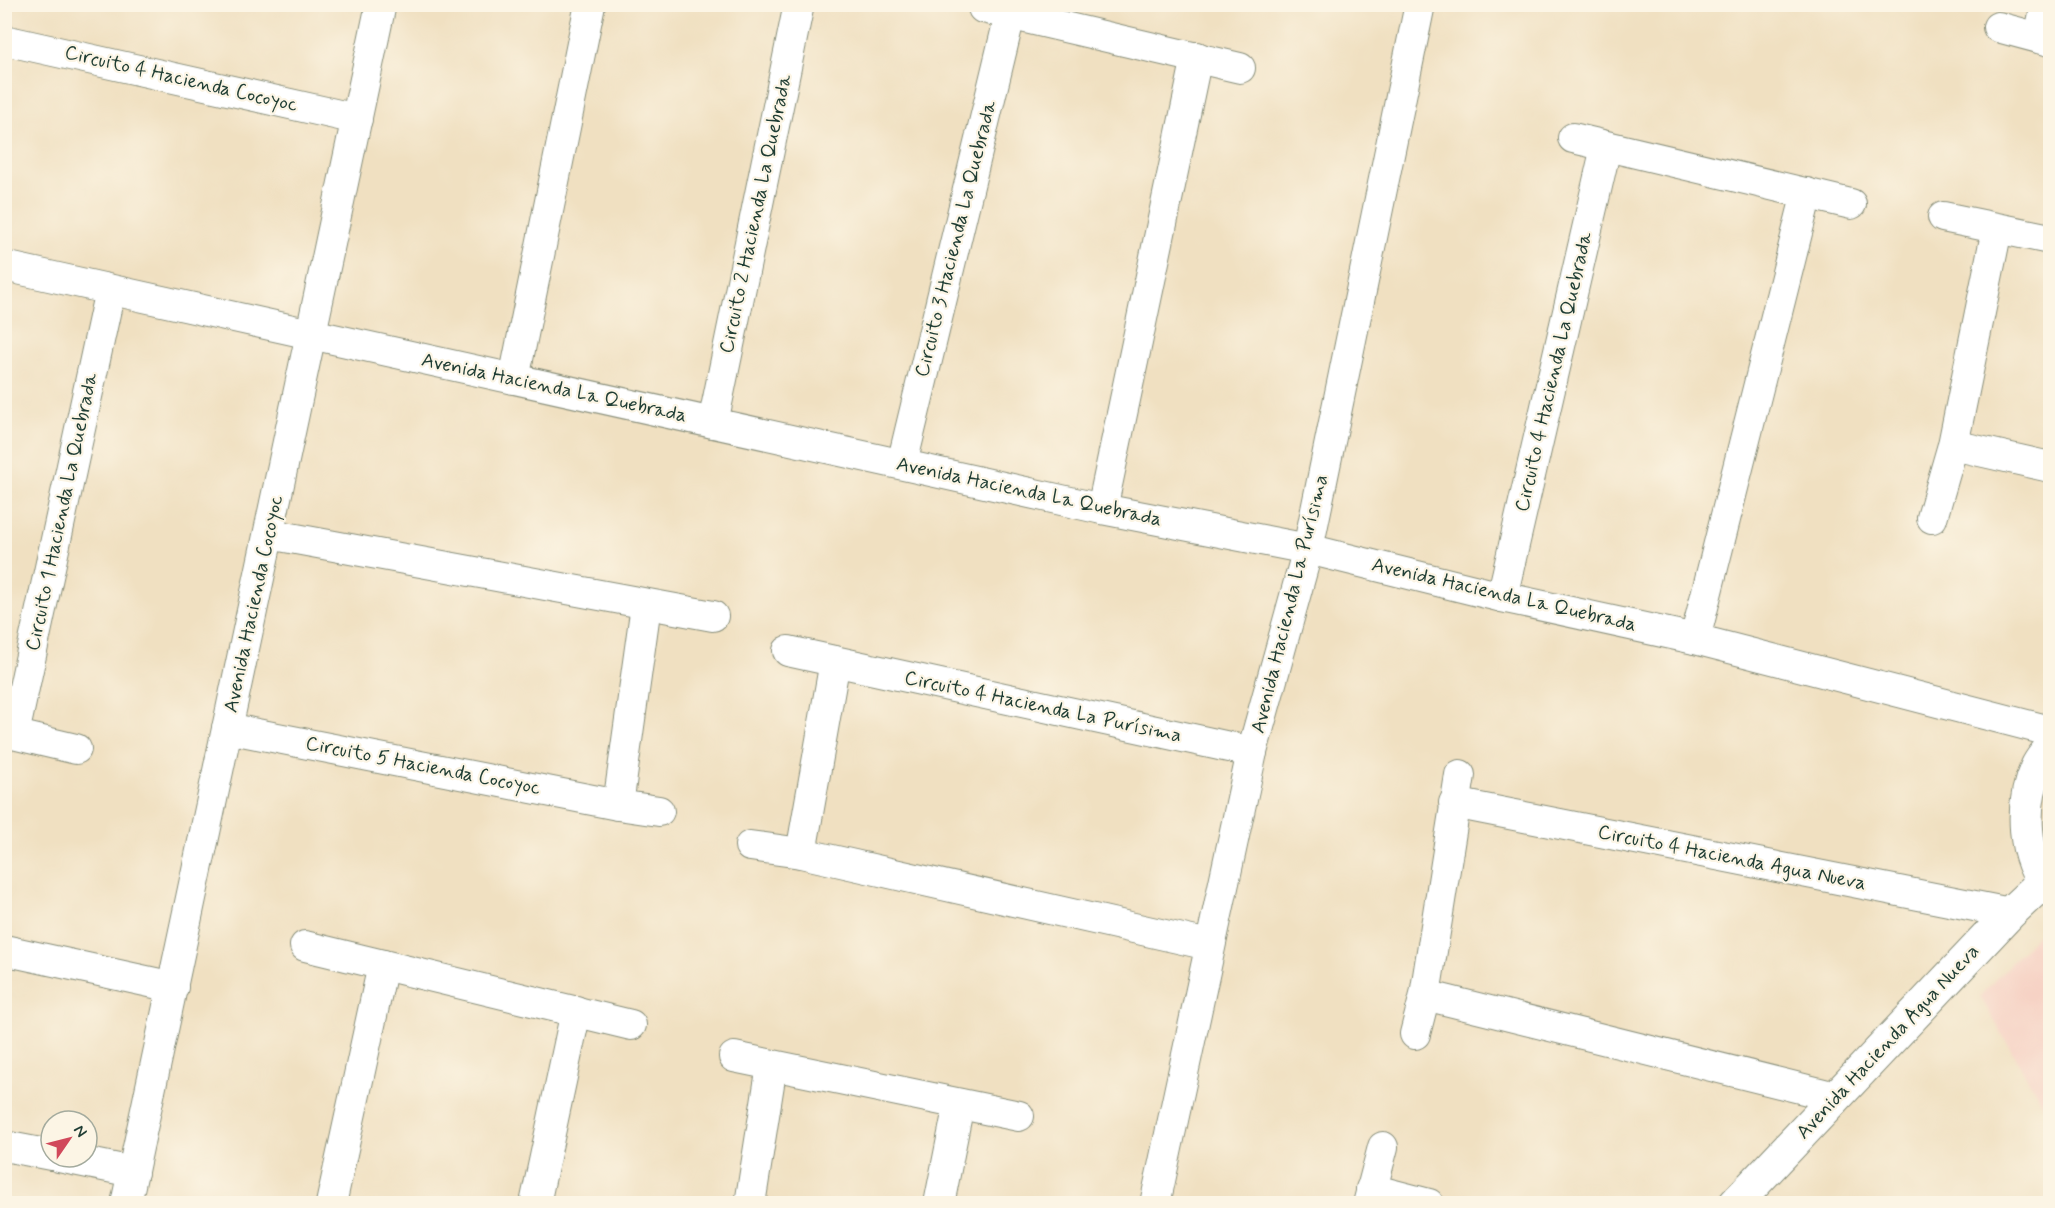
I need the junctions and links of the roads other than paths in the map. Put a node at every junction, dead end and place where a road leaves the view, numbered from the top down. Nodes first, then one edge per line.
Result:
1 (381, 4) edge
2 (590, 4) edge
3 (799, 4) edge
4 (1420, 4) edge
5 (2046, 4) edge
6 (1998, 27) dead end
7 (2045, 39) edge
8 (4, 40) edge
9 (1197, 57) junction
10 (1240, 68) dead end
11 (357, 119) junction
12 (1573, 138) dead end
13 (1605, 147) junction
14 (1807, 194) junction
15 (1851, 204) dead end
16 (1943, 217) dead end
17 (1997, 229) junction
18 (2050, 239) edge
19 (4, 266) edge
20 (110, 290) junction
21 (311, 334) junction
22 (514, 379) junction
23 (713, 423) junction
24 (1953, 445) junction
25 (902, 464) junction
26 (2050, 467) edge
27 (1102, 508) junction
28 (1932, 518) dead end
29 (269, 534) junction
30 (1308, 549) junction
31 (1502, 597) junction
32 (646, 605) junction
33 (713, 616) dead end
34 (1695, 639) junction
35 (788, 651) dead end
36 (835, 661) junction
37 (227, 728) junction
38 (2050, 731) edge
39 (9, 733) edge
40 (2050, 748) edge
41 (76, 749) dead end
42 (1252, 752) junction
43 (618, 805) junction
44 (659, 811) dead end
45 (750, 846) dead end
46 (801, 853) junction
47 (2047, 886) edge
48 (2010, 913) junction
49 (1209, 945) junction
50 (305, 946) dead end
51 (4, 950) edge
52 (383, 965) junction
53 (173, 987) junction
54 (1425, 994) junction
55 (576, 1011) junction
56 (631, 1025) dead end
57 (1415, 1034) dead end
58 (734, 1058) dead end
59 (772, 1065) junction
60 (1836, 1097) junction
61 (959, 1104) junction
62 (1019, 1116) dead end
63 (4, 1146) edge
64 (1383, 1148) dead end
65 (39, 1153) edge
66 (99, 1165) edge
67 (133, 1172) junction
68 (1370, 1196) edge
69 (126, 1203) edge
70 (331, 1203) edge
71 (535, 1203) edge
72 (750, 1203) edge
73 (939, 1203) edge
74 (1155, 1203) edge
75 (1429, 1203) edge
76 (1735, 1203) edge

1 - 11 street, Avenida Hacienda Cocoyoc
2 - 22 street
3 - 23 street, Circuito 2 Hacienda La Quebrada
4 - 30 street, Avenida Hacienda La Purísima
5 - 7 street
6 - 7 street
8 - 11 street, Circuito 4 Hacienda Cocoyoc
9 - 10 street, Circuito 3 Hacienda La Quebrada
9 - 25 street, Circuito 3 Hacienda La Quebrada
9 - 27 street
11 - 21 street, Avenida Hacienda Cocoyoc
12 - 13 street
13 - 14 street
13 - 31 street, Circuito 4 Hacienda La Quebrada
14 - 15 street
14 - 34 street
16 - 17 street
17 - 18 street
17 - 24 street
19 - 20 street, Avenida Hacienda La Quebrada
20 - 21 street, Avenida Hacienda La Quebrada
20 - 39 street, Circuito 1 Hacienda La Quebrada
21 - 22 street, Avenida Hacienda La Quebrada
21 - 29 street, Avenida Hacienda Cocoyoc
22 - 23 street, Avenida Hacienda La Quebrada
23 - 25 street, Avenida Hacienda La Quebrada
24 - 26 street
24 - 28 street
25 - 27 street, Avenida Hacienda La Quebrada
27 - 30 street, Avenida Hacienda La Quebrada
29 - 32 street
29 - 37 street, Avenida Hacienda Cocoyoc
30 - 31 street, Avenida Hacienda La Quebrada
30 - 42 street, Avenida Hacienda La Purísima
31 - 34 street, Avenida Hacienda La Quebrada
32 - 33 street
32 - 43 street
34 - 38 street, Avenida Hacienda La Quebrada
35 - 36 street, Circuito 4 Hacienda La Purísima
36 - 42 street, Circuito 4 Hacienda La Purísima
36 - 46 street
37 - 43 street, Circuito 5 Hacienda Cocoyoc
37 - 53 street, Avenida Hacienda Cocoyoc
39 - 41 street, Circuito 1 Hacienda La Quebrada
40 - 47 street
42 - 49 street, Avenida Hacienda La Purísima
43 - 44 street, Circuito 5 Hacienda Cocoyoc
45 - 46 street
46 - 49 street
47 - 48 street, Avenida Hacienda Agua Nueva
48 - 54 street, Circuito 4 Hacienda Agua Nueva
48 - 60 street, Avenida Hacienda Agua Nueva
49 - 74 street, Avenida Hacienda La Purísima
50 - 52 street
51 - 53 street
52 - 55 street
52 - 70 street
53 - 67 street, Avenida Hacienda Cocoyoc
54 - 57 street, Circuito 4 Hacienda Agua Nueva
54 - 60 street
55 - 56 street
55 - 71 street
58 - 59 street
59 - 61 street
59 - 72 street
60 - 76 street, Avenida Hacienda Agua Nueva
61 - 62 street
61 - 73 street
63 - 65 street
64 - 68 street
66 - 67 street
67 - 69 street, Avenida Hacienda Cocoyoc
68 - 75 street

